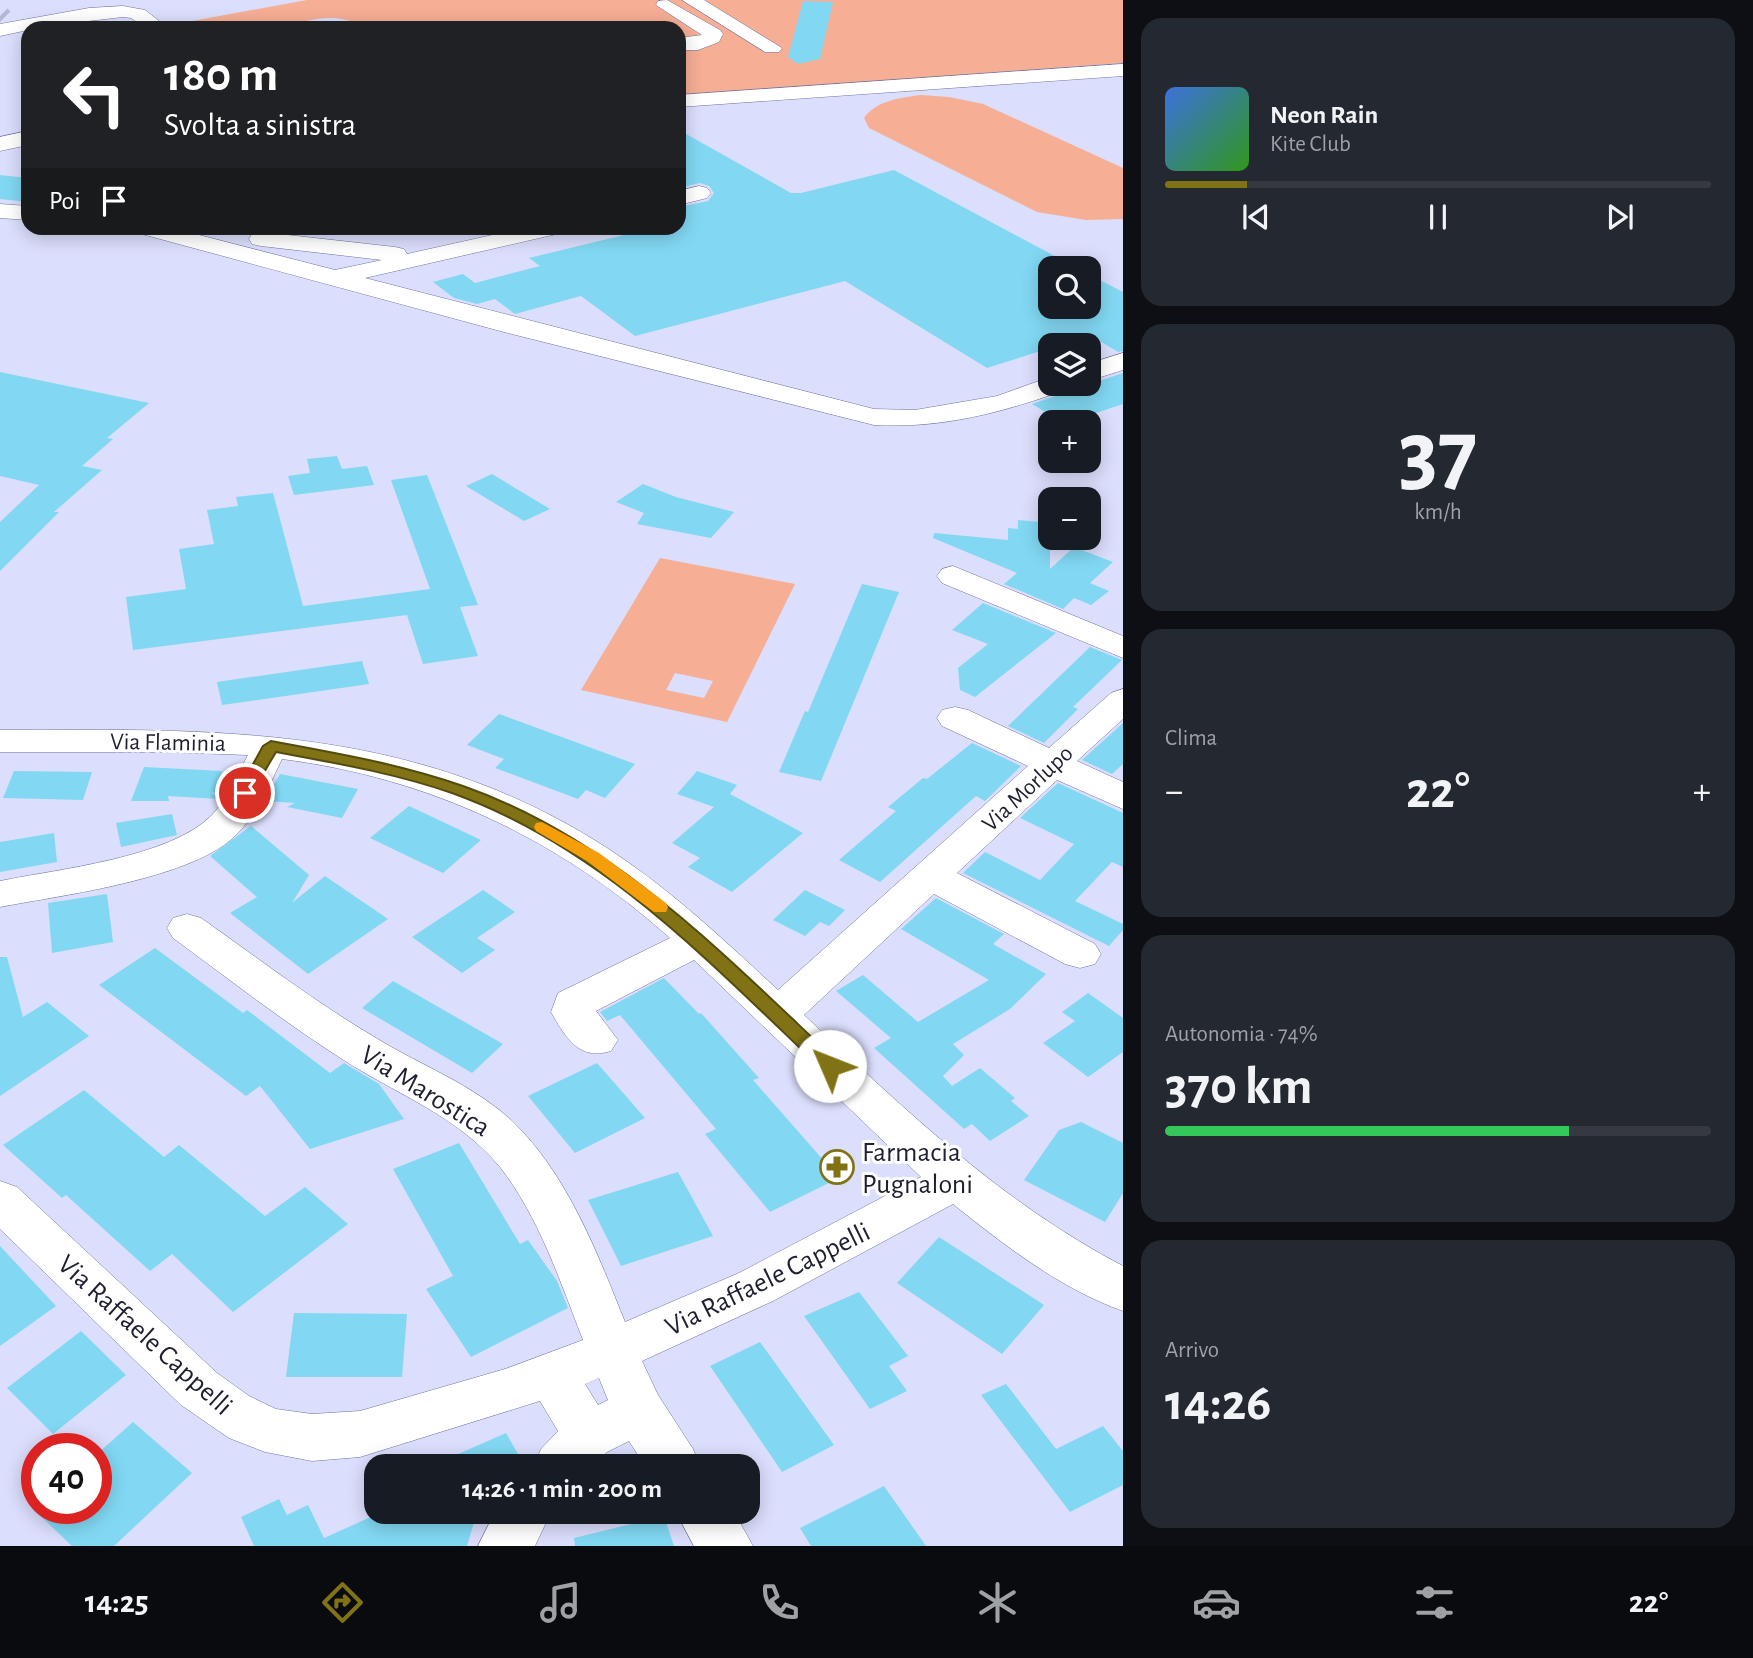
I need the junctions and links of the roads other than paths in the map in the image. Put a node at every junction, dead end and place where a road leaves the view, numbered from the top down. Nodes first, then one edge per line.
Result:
1 (691, 0) edge
2 (131, 7) edge
3 (45, 21) edge
4 (149, 21) edge
5 (684, 21) edge
6 (686, 22) edge
7 (686, 43) edge
8 (772, 48) dead end
9 (1123, 70) edge
10 (686, 101) edge
11 (21, 140) edge
12 (0, 144) edge
13 (0, 211) edge
14 (21, 212) edge
15 (189, 235) edge
16 (196, 235) edge
17 (523, 235) edge
18 (219, 240) junction
19 (424, 258) junction
20 (335, 278) junction
21 (1123, 361) edge
22 (1101, 369) edge
23 (1038, 390) edge
24 (953, 576) dead end
25 (1123, 648) edge
26 (1123, 699) edge
27 (955, 718) dead end
28 (0, 741) edge
29 (271, 746) junction
30 (1053, 764) junction
31 (1123, 797) edge
32 (931, 876) junction
33 (0, 894) edge
34 (187, 928) dead end
35 (698, 941) junction
36 (1080, 954) dead end
37 (777, 1014) junction
38 (596, 1040) dead end
39 (957, 1180) junction
40 (0, 1200) edge
41 (1123, 1290) edge
42 (612, 1351) junction
43 (552, 1374) junction
44 (639, 1411) junction
45 (574, 1451) edge
46 (666, 1454) edge
47 (518, 1524) edge
48 (711, 1524) edge
49 (506, 1546) edge
50 (725, 1546) edge

1 - 5 street
1 - 8 street
2 - 3 street
2 - 4 street
6 - 7 street
9 - 10 street
11 - 12 street
13 - 14 street
15 - 18 street
16 - 18 street
17 - 19 street
18 - 19 street
18 - 20 street
19 - 20 street
20 - 23 street
21 - 22 street
24 - 25 street
26 - 30 street, Via Morlupo
27 - 30 street
28 - 29 street, Via Flaminia
29 - 33 street
29 - 35 street, Via Flaminia
30 - 31 street
30 - 32 street, Via Morlupo
32 - 36 street
32 - 37 street, Via Morlupo
34 - 42 street, Via Marostica
35 - 37 street, Via Flaminia
35 - 38 street
37 - 39 street, Via Flaminia
39 - 41 street, Via Flaminia
39 - 42 street, Via Raffaele Cappelli
40 - 43 street, Via Raffaele Cappelli
42 - 43 street, Via Raffaele Cappelli
42 - 44 street, Via Marostica
43 - 45 street
44 - 45 street
44 - 46 street, Via Marostica
47 - 49 street
48 - 50 street

